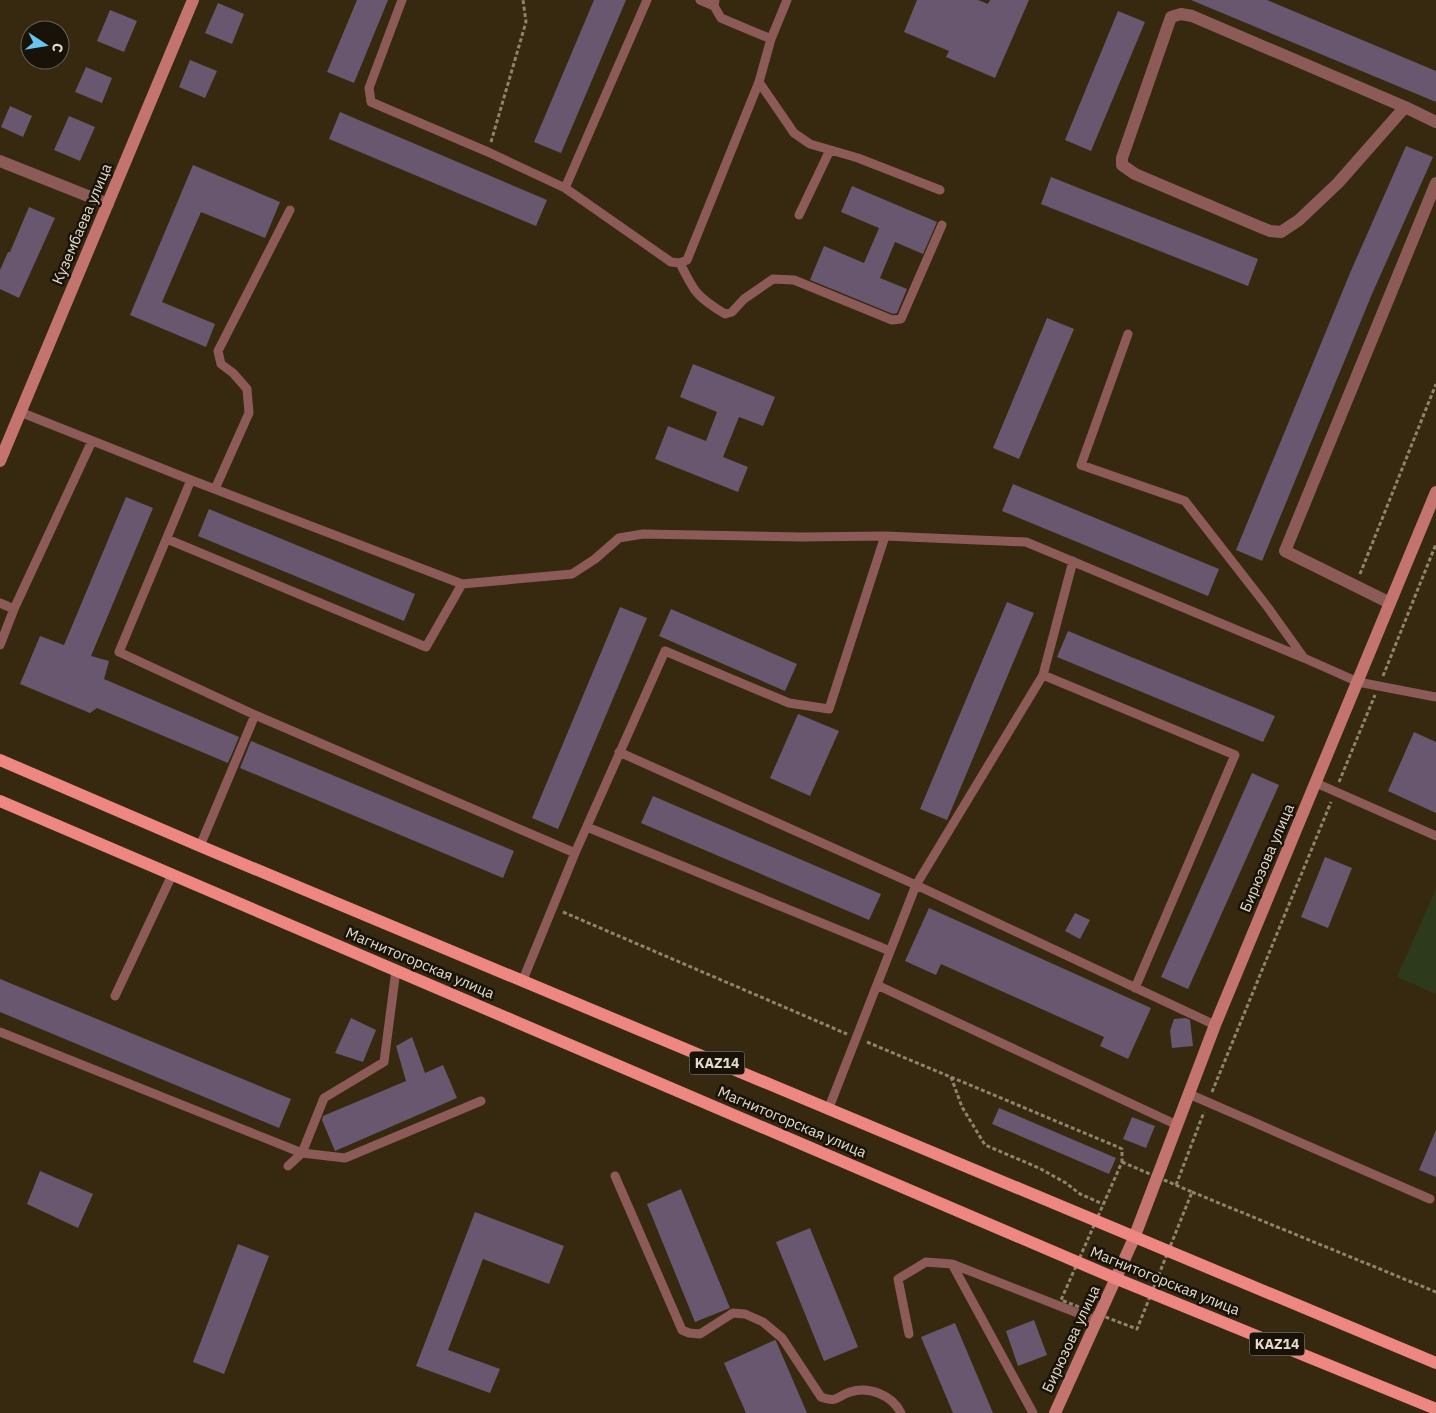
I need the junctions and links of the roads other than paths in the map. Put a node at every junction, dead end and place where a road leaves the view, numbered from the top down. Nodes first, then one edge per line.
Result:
1 (193, 0) edge
2 (402, 0) edge
3 (647, 0) edge
4 (700, 0) edge
5 (787, 0) edge
6 (714, 3) edge
7 (771, 39) junction
8 (760, 82) junction
9 (1405, 107) junction
10 (1436, 122) edge
11 (830, 150) junction
12 (0, 161) edge
13 (1436, 183) edge
14 (565, 188) junction
15 (940, 190) dead end
16 (108, 204) junction
17 (290, 210) dead end
18 (799, 215) dead end
19 (942, 225) dead end
20 (680, 263) junction
21 (1128, 334) dead end
22 (20, 412) junction
23 (92, 441) junction
24 (0, 461) edge
25 (191, 480) junction
26 (215, 489) junction
27 (1436, 492) edge
28 (885, 536) junction
29 (167, 539) junction
30 (1073, 562) junction
31 (462, 584) junction
32 (0, 603) edge
33 (1390, 603) junction
34 (14, 609) junction
35 (0, 646) edge
36 (1304, 658) junction
37 (1044, 675) junction
38 (1358, 682) junction
39 (1436, 697) edge
40 (255, 715) junction
41 (619, 752) junction
42 (0, 760) edge
43 (1316, 783) junction
44 (0, 801) edge
45 (587, 826) junction
46 (1436, 836) edge
47 (200, 846) junction
48 (575, 853) junction
49 (172, 875) junction
50 (916, 885) junction
51 (890, 950) junction
52 (396, 970) junction
53 (522, 982) junction
54 (877, 985) junction
55 (1135, 988) junction
56 (115, 996) dead end
57 (1215, 1025) junction
58 (0, 1032) edge
59 (1189, 1094) junction
60 (481, 1101) dead end
61 (828, 1110) junction
62 (1177, 1125) junction
63 (302, 1153) junction
64 (288, 1166) dead end
65 (615, 1176) dead end
66 (1430, 1199) dead end
67 (1134, 1238) junction
68 (952, 1264) junction
69 (1117, 1280) junction
70 (1098, 1321) junction
71 (909, 1334) dead end
72 (1436, 1364) edge
73 (1436, 1409) edge
74 (901, 1413) edge
75 (1033, 1413) edge
76 (1056, 1413) edge

1 - 16 street, Кузембаева улица
2 - 14 lane
3 - 14 lane
4 - 6 lane
5 - 7 lane
6 - 7 lane
7 - 8 lane
8 - 11 lane
8 - 20 lane
9 - 9 street
9 - 10 street
11 - 15 lane
11 - 18 lane
12 - 16 street
13 - 33 street
14 - 20 lane
16 - 22 street, Кузембаева улица
17 - 26 lane
19 - 20 lane
21 - 36 lane
22 - 23 lane
22 - 24 street, Кузембаева улица
23 - 25 lane
23 - 34 lane
25 - 26 lane
25 - 29 lane
26 - 31 lane
27 - 33 street, Бирюзова улица
28 - 30 lane
28 - 31 lane
28 - 41 lane
29 - 31 lane
29 - 40 lane
30 - 36 lane
30 - 37 lane
32 - 34 lane
33 - 38 street, Бирюзова улица
34 - 35 lane
36 - 38 lane
37 - 50 lane
37 - 55 lane
38 - 39 lane
38 - 43 street, Бирюзова улица
40 - 47 lane
40 - 48 lane
41 - 45 lane
41 - 50 lane
42 - 47 main road, Магнитогорская улица / KAZ14
43 - 46 lane
43 - 57 street, Бирюзова улица
44 - 49 main road, Магнитогорская улица / KAZ14
45 - 48 lane
45 - 51 lane
47 - 53 main road, Магнитогорская улица / KAZ14
48 - 53 lane
49 - 52 main road, Магнитогорская улица / KAZ14
49 - 56 lane
50 - 51 lane
50 - 55 lane
51 - 54 lane
52 - 63 lane
52 - 69 main road, Магнитогорская улица / KAZ14
53 - 61 main road, Магнитогорская улица / KAZ14
54 - 61 lane
54 - 62 lane
55 - 57 lane
57 - 59 street, Бирюзова улица
58 - 63 lane
59 - 62 street, Бирюзова улица
59 - 66 lane
60 - 63 lane
61 - 67 main road, Магнитогорская улица / KAZ14
62 - 67 street, Бирюзова улица
63 - 64 lane
65 - 74 lane
67 - 69 street, Бирюзова улица
67 - 72 main road, Магнитогорская улица / KAZ14
68 - 70 lane
68 - 71 lane
68 - 75 lane
69 - 70 street, Бирюзова улица
69 - 73 main road, Магнитогорская улица / KAZ14
70 - 76 street, Бирюзова улица

